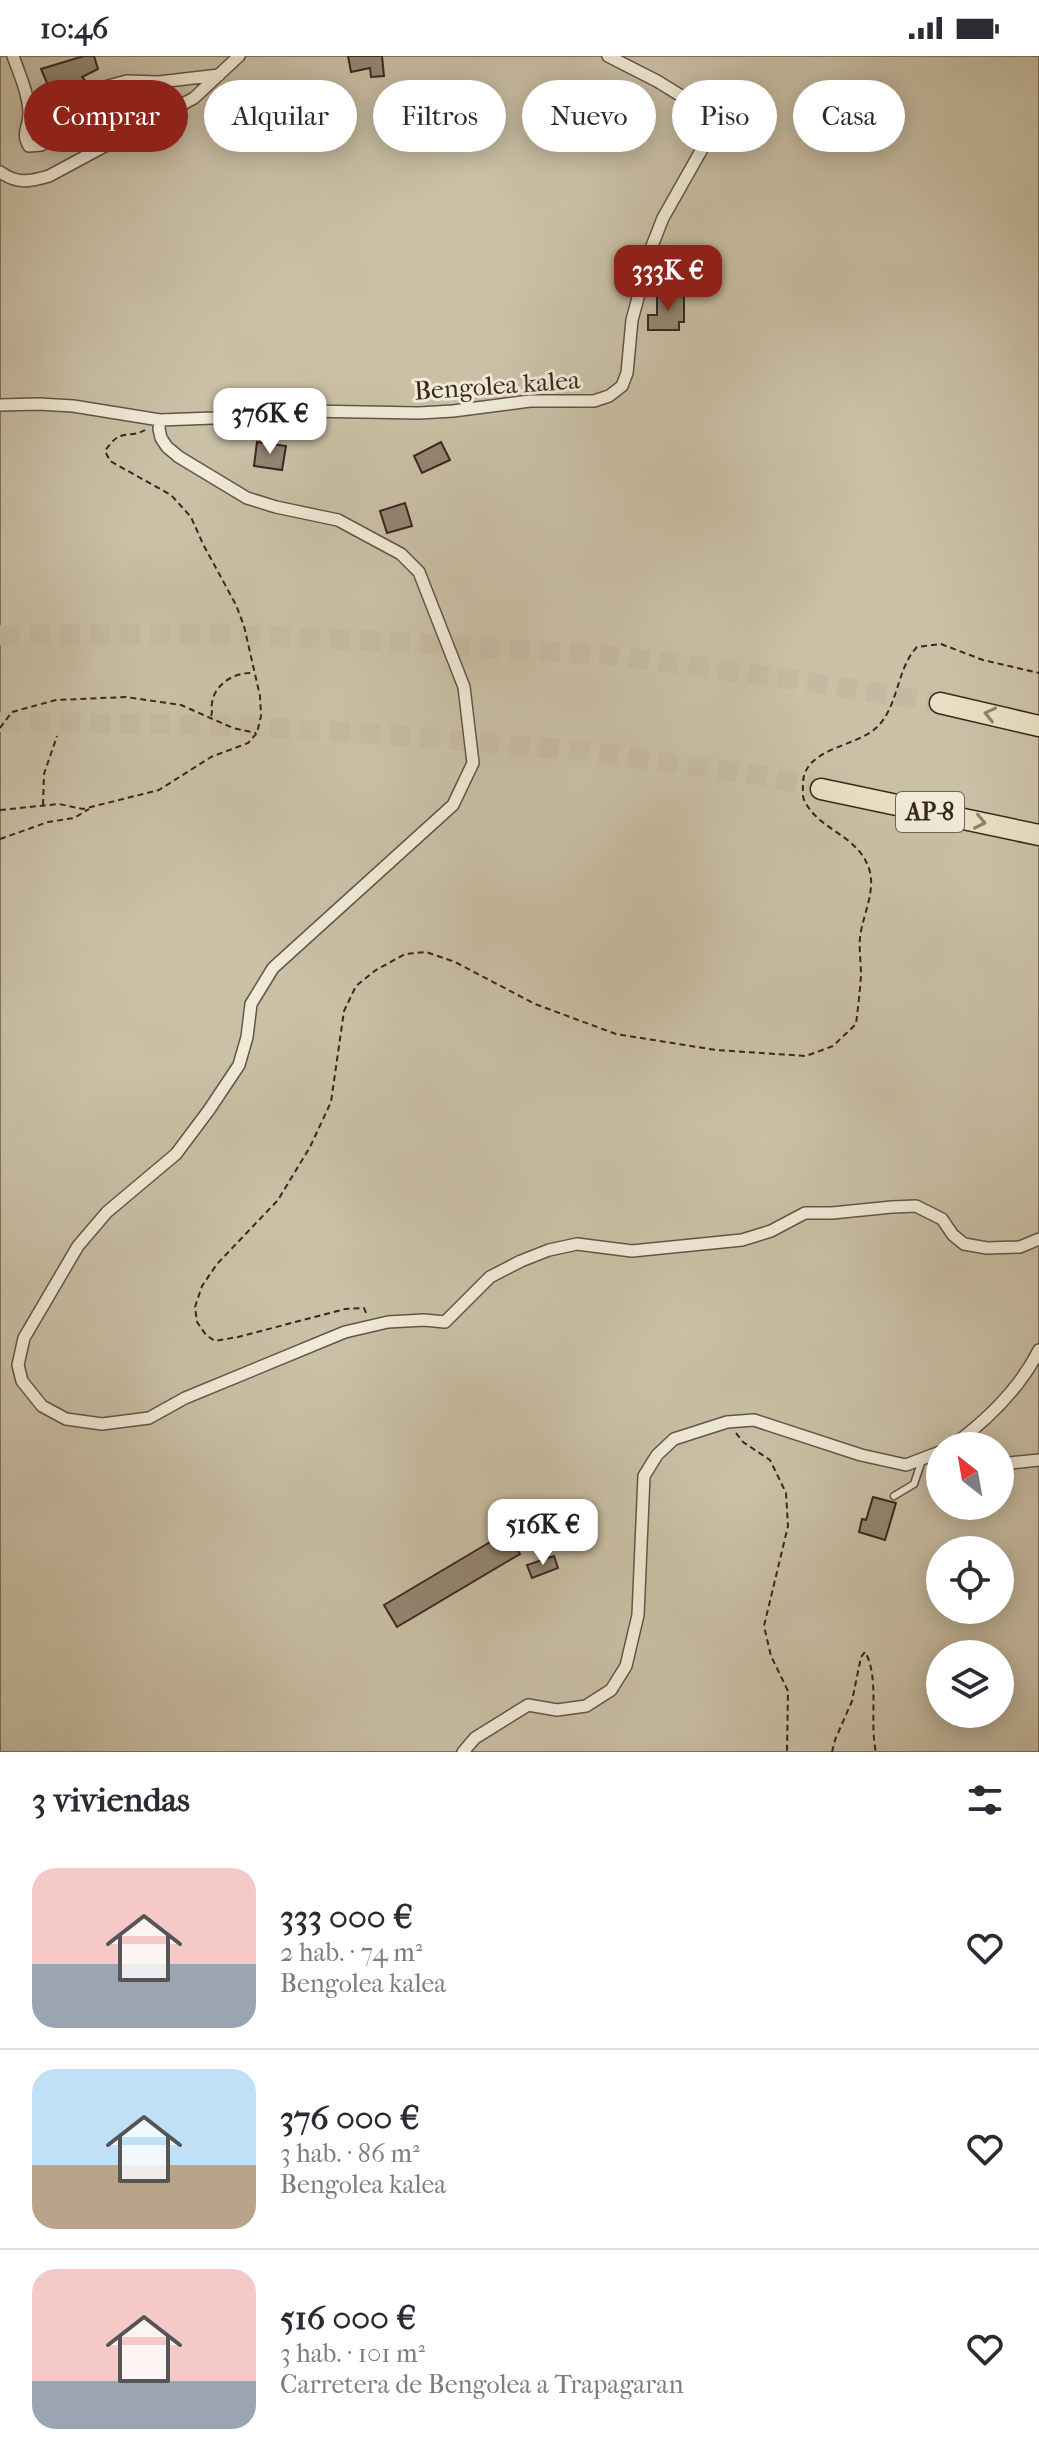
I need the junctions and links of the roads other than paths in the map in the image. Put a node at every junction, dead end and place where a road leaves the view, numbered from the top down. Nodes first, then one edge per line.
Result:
1 (13, 56) edge
2 (239, 56) edge
3 (608, 56) edge
4 (219, 75) junction
5 (0, 172) edge
6 (0, 405) edge
7 (160, 420) junction
8 (940, 703) tunnel mouth
9 (1039, 726) edge
10 (821, 789) tunnel mouth
11 (1039, 835) edge
12 (1039, 1239) edge
13 (1039, 1350) edge
14 (971, 1432) edge
15 (926, 1457) edge
16 (922, 1459) junction
17 (1039, 1460) edge
18 (1014, 1463) edge
19 (894, 1496) dead end
20 (463, 1752) edge

1 - 4 street
2 - 4 street
3 - 7 street, Bengolea kalea
4 - 5 street
6 - 7 street, Bengolea kalea
7 - 12 street
9 -> 8 highway
10 -> 11 highway, AP-8
13 - 14 street
15 - 16 street
16 - 19 lane
16 - 20 street
17 - 18 street

